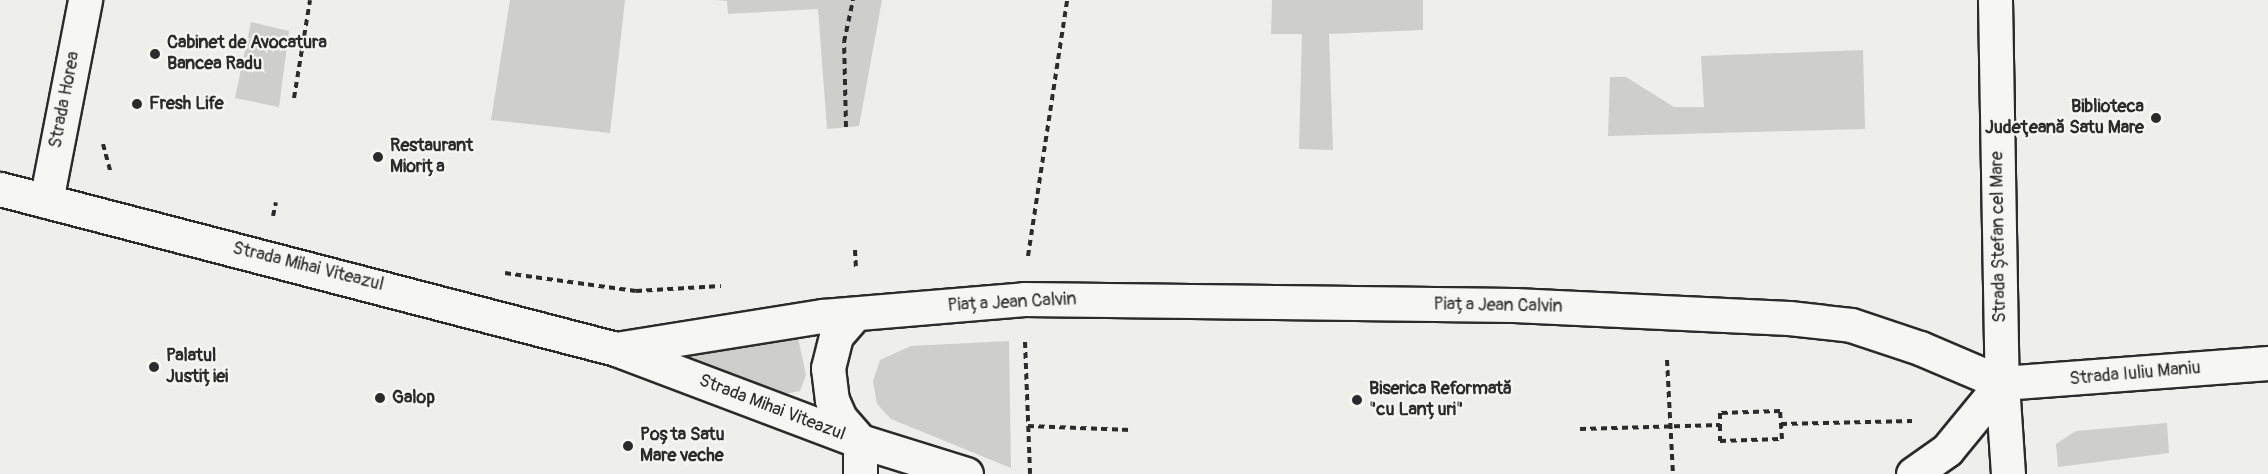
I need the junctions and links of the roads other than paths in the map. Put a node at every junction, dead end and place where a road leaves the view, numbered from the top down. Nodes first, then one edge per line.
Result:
1 (85, 0) edge
2 (1995, 0) edge
3 (0, 189) edge
4 (46, 201) junction
5 (839, 315) junction
6 (616, 349) junction
7 (2268, 363) edge
8 (2002, 383) junction
9 (860, 441) junction
10 (860, 474) edge
11 (966, 474) edge
12 (1913, 474) edge
13 (2008, 474) edge

1 - 4 street, Strada Horea
2 - 8 street, Strada Ștefan cel Mare
3 - 4 street, Strada Mihai Viteazul
4 - 6 street, Strada Mihai Viteazul
5 - 6 street, Strada Mihai Viteazul
5 - 8 street, Piața Jean Calvin
5 - 9 street
6 - 9 street, Strada Mihai Viteazul
7 - 8 street, Strada Iuliu Maniu
8 - 12 street
8 - 13 street, Strada Ștefan cel Mare
9 - 10 street
9 - 11 street

